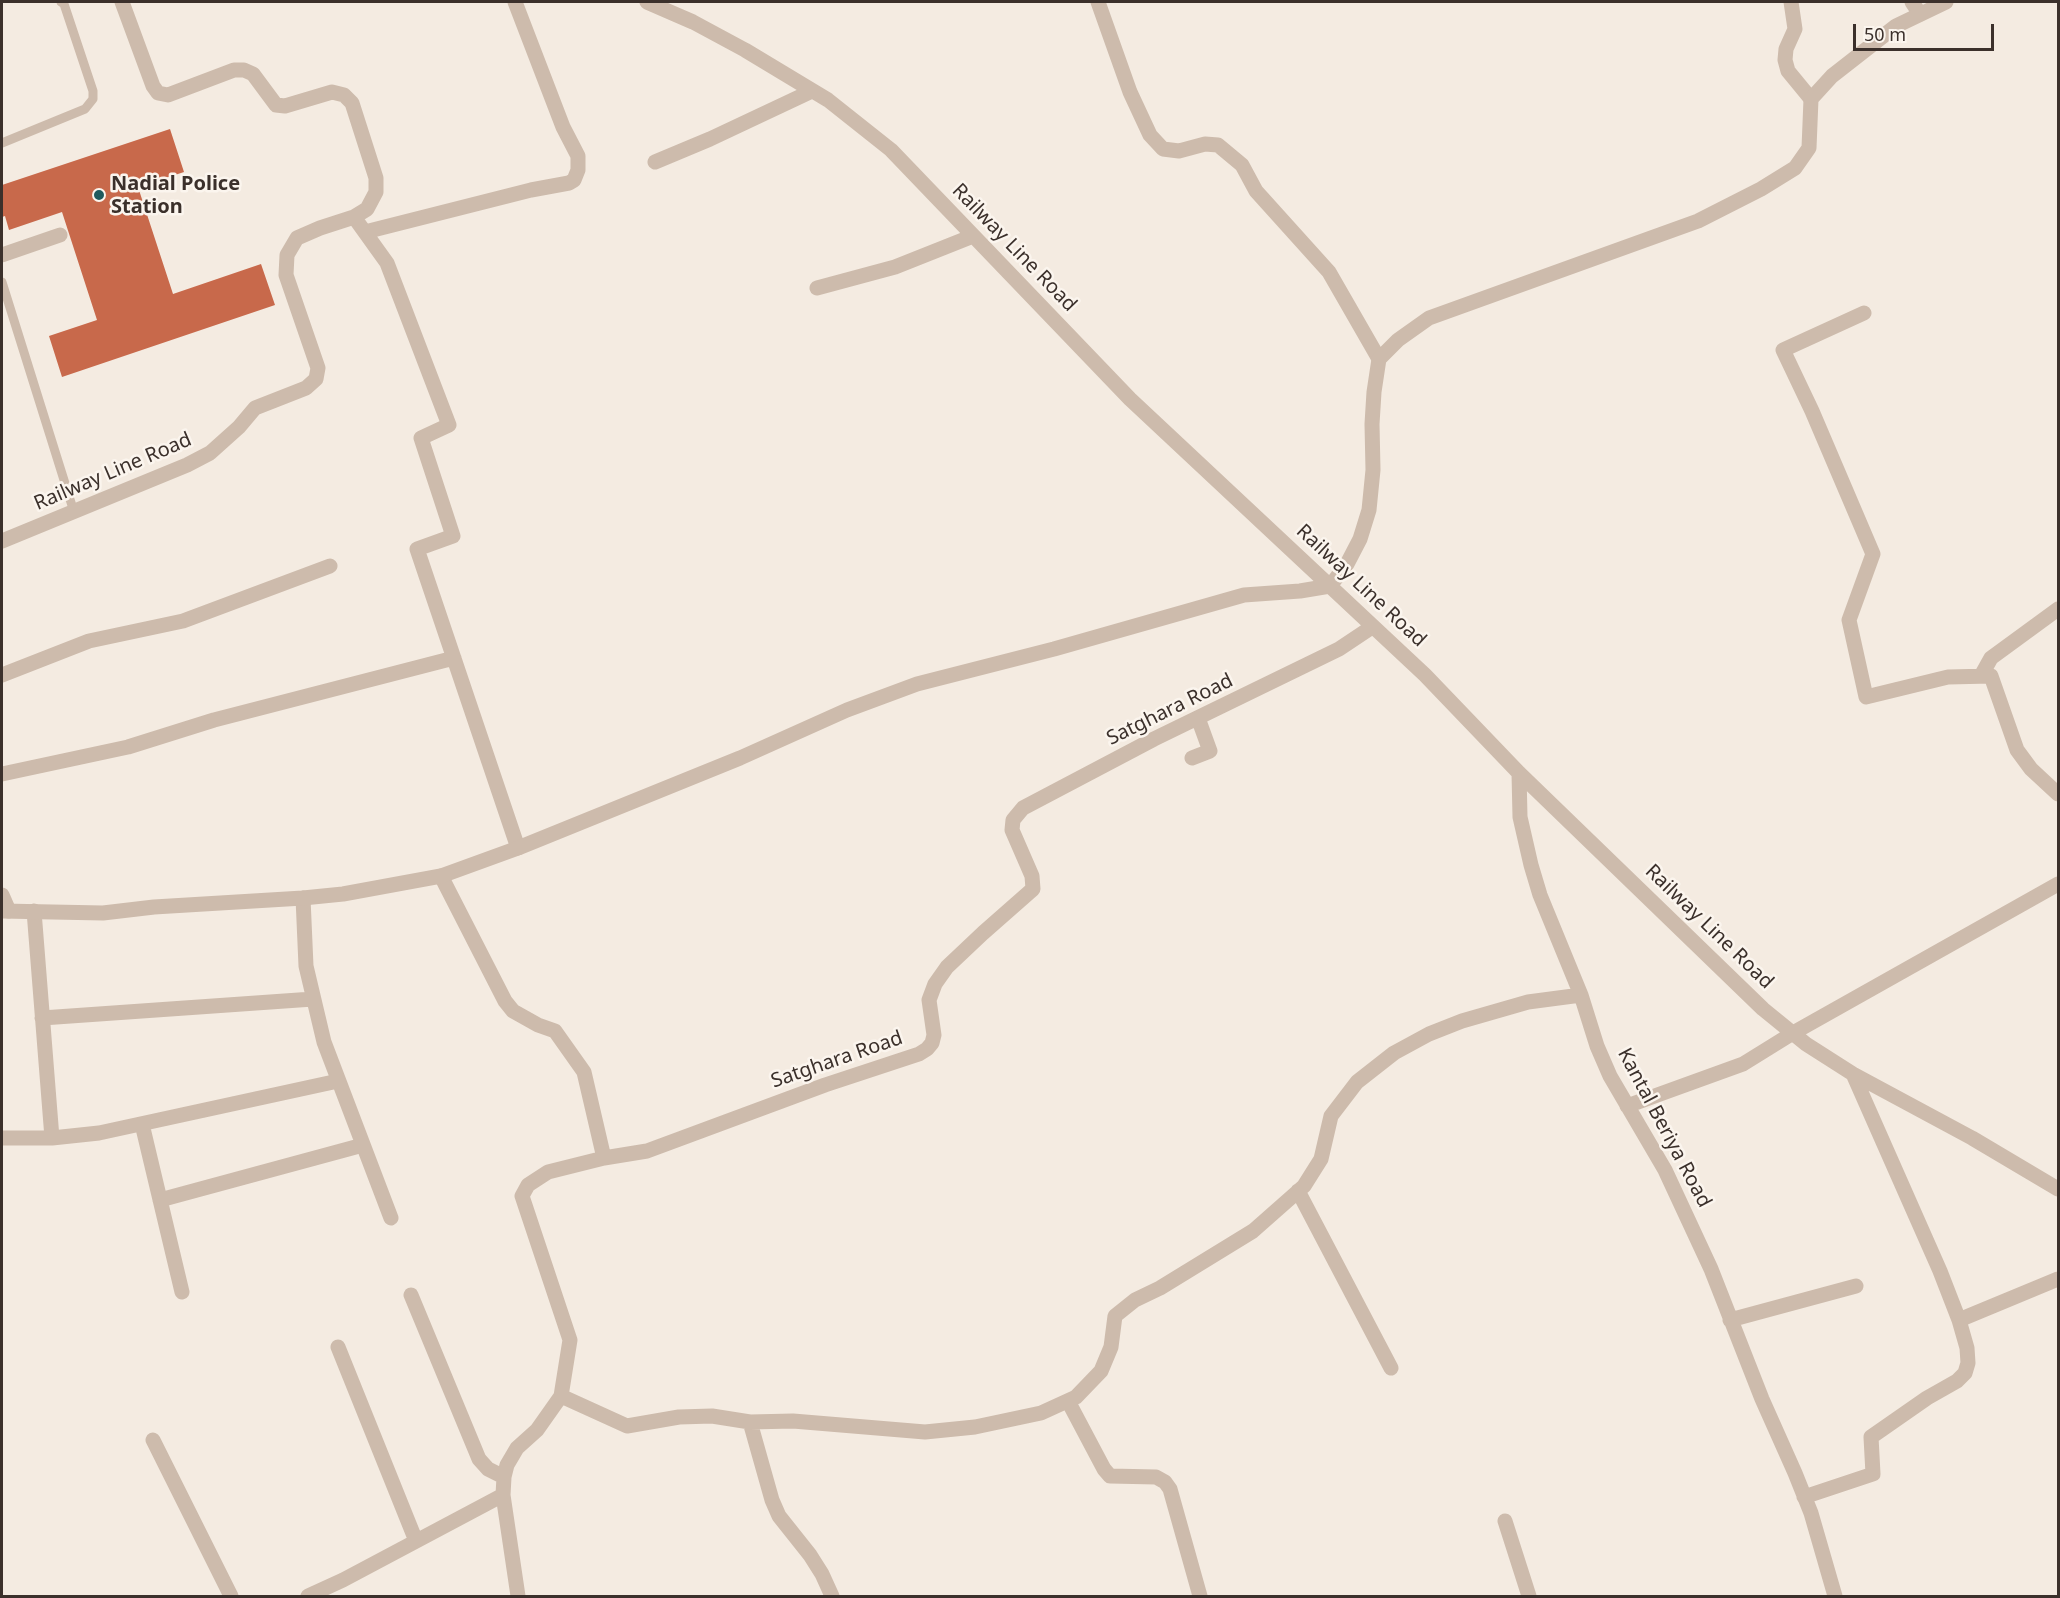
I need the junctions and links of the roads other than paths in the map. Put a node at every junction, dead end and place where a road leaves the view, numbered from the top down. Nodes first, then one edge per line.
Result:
1 (61, 2) edge
2 (122, 2) edge
3 (515, 2) edge
4 (647, 2) edge
5 (1098, 2) edge
6 (1791, 2) edge
7 (1946, 2) edge
8 (1916, 8) edge
9 (812, 91) junction
10 (1811, 99) junction
11 (2, 143) edge
12 (655, 162) dead end
13 (354, 217) junction
14 (365, 232) junction
15 (60, 235) dead end
16 (973, 237) junction
17 (2, 255) edge
18 (2, 282) edge
19 (817, 288) dead end
20 (1864, 314) dead end
21 (1379, 359) junction
22 (74, 512) junction
23 (2, 541) edge
24 (330, 567) dead end
25 (1329, 586) junction
26 (2058, 609) edge
27 (1372, 627) junction
28 (454, 658) junction
29 (2, 675) edge
30 (1982, 676) junction
31 (1198, 718) junction
32 (1192, 758) dead end
33 (1519, 773) junction
34 (2, 774) edge
35 (2058, 794) edge
36 (518, 848) junction
37 (441, 876) junction
38 (2058, 884) edge
39 (2, 895) edge
40 (303, 898) junction
41 (5, 911) edge
42 (34, 911) junction
43 (1581, 995) junction
44 (313, 999) junction
45 (42, 1018) junction
46 (1793, 1033) junction
47 (1852, 1074) junction
48 (338, 1081) junction
49 (1627, 1106) junction
50 (142, 1124) junction
51 (2, 1138) edge
52 (52, 1138) junction
53 (363, 1145) junction
54 (604, 1158) junction
55 (2058, 1189) edge
56 (1298, 1191) junction
57 (160, 1200) junction
58 (392, 1218) dead end
59 (2058, 1279) edge
60 (1856, 1286) dead end
61 (182, 1292) dead end
62 (411, 1295) dead end
63 (1730, 1320) junction
64 (1959, 1320) junction
65 (338, 1347) dead end
66 (1391, 1368) dead end
67 (561, 1396) junction
68 (1068, 1401) junction
69 (750, 1422) junction
70 (153, 1440) dead end
71 (504, 1477) junction
72 (503, 1495) junction
73 (1804, 1497) junction
74 (1505, 1521) dead end
75 (416, 1541) junction
76 (231, 1596) edge
77 (308, 1596) edge
78 (518, 1596) edge
79 (832, 1596) edge
80 (1200, 1596) edge
81 (1529, 1596) edge
82 (1835, 1596) edge

1 - 11 lane
2 - 13 street, Railway Line Road
3 - 14 street
4 - 9 street, Railway Line Road
5 - 21 street
6 - 10 street
7 - 8 street
8 - 10 street
9 - 12 street
9 - 16 street, Railway Line Road
10 - 21 street
13 - 14 street
13 - 22 street, Railway Line Road
14 - 28 street
15 - 17 street
16 - 19 street
16 - 25 street, Railway Line Road
18 - 22 lane
20 - 30 street
21 - 25 street
22 - 23 street, Railway Line Road
24 - 29 street
25 - 27 street, Railway Line Road
25 - 36 street
26 - 30 street
27 - 31 street, Satghara Road
27 - 33 street, Railway Line Road
28 - 34 street
28 - 36 street
30 - 35 street
31 - 32 street
31 - 54 street, Satghara Road
33 - 43 street, Kantal Beriya Road
33 - 46 street, Railway Line Road
36 - 37 street
37 - 40 street
37 - 54 street
38 - 46 street
39 - 41 street
40 - 42 street
40 - 44 street
41 - 42 street
42 - 45 street
43 - 49 street, Kantal Beriya Road
43 - 56 street
44 - 45 street
44 - 48 street
45 - 52 street
46 - 47 street, Railway Line Road
46 - 49 street
47 - 55 street, Railway Line Road
47 - 64 street
48 - 50 street
48 - 53 street
49 - 63 street, Kantal Beriya Road
50 - 52 street
50 - 57 street
51 - 52 street
53 - 57 street
53 - 58 street
54 - 67 street, Satghara Road
56 - 66 street
56 - 68 street
57 - 61 street
59 - 64 street
60 - 63 street
62 - 71 street
63 - 73 street, Kantal Beriya Road
64 - 73 street
65 - 75 street
67 - 69 street
67 - 71 street, Satghara Road
68 - 69 street
68 - 80 street
69 - 79 street
70 - 76 street
71 - 72 street, Satghara Road
72 - 75 street
72 - 78 street, Satghara Road
73 - 82 street, Kantal Beriya Road
74 - 81 street
75 - 77 street

